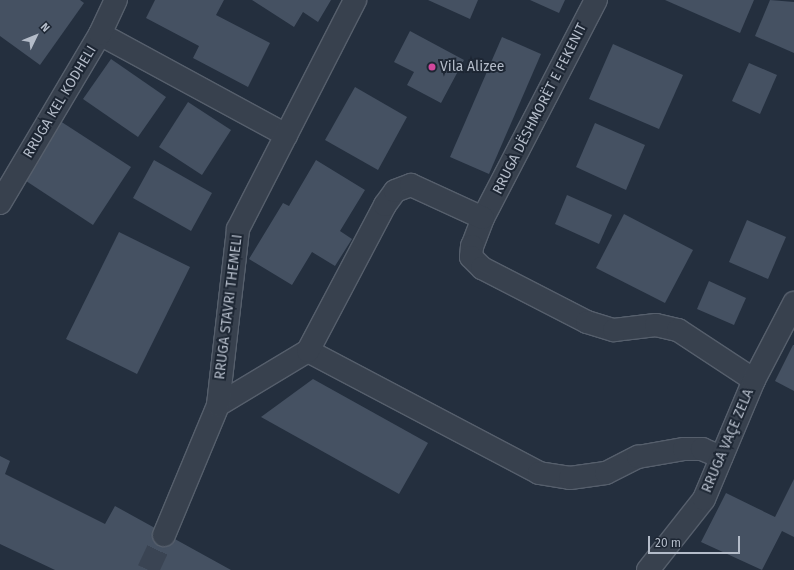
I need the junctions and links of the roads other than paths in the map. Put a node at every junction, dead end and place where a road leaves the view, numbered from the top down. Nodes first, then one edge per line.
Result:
1 (355, 0) edge
2 (596, 0) edge
3 (112, 2) edge
4 (100, 34) junction
5 (286, 135) junction
6 (7, 174) edge
7 (0, 203) edge
8 (483, 218) junction
9 (794, 303) edge
10 (308, 351) junction
11 (754, 380) junction
12 (218, 405) junction
13 (719, 466) junction
14 (164, 535) tunnel mouth
15 (648, 570) edge

1 - 5 street, RRUGA STAVRI THEMELI
2 - 8 street, RRUGA DËSHMORËT E FEKENIT
3 - 4 street, RRUGA KEL KODHELI
4 - 5 street
4 - 6 street, RRUGA KEL KODHELI
5 - 12 street, RRUGA STAVRI THEMELI
6 - 7 street, RRUGA KEL KODHELI
8 - 10 street
8 - 11 street, RRUGA DËSHMORËT E FEKENIT
9 - 11 street, RRUGA VAÇE ZELA
10 - 12 street
10 - 13 street
11 - 13 street, RRUGA VAÇE ZELA
12 - 14 street, RRUGA STAVRI THEMELI
13 - 15 street, RRUGA VAÇE ZELA

